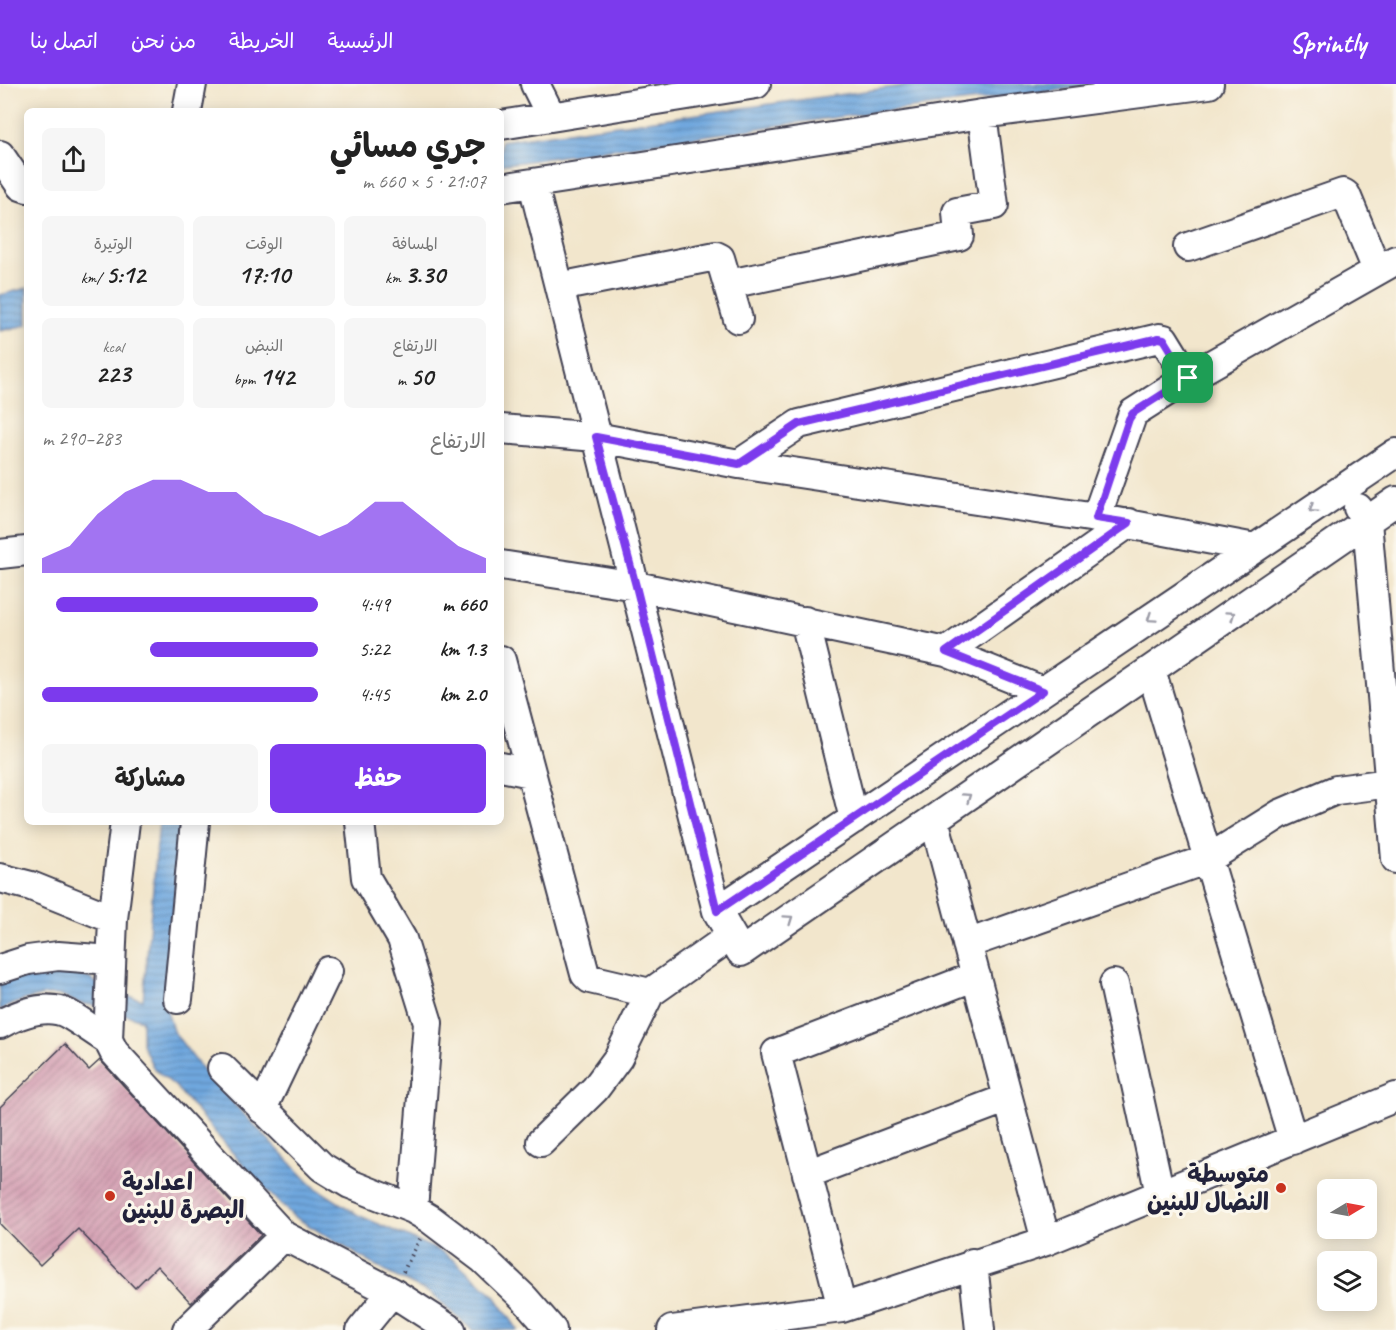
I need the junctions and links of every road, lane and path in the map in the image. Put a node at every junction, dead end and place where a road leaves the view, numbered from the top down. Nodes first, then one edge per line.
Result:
1 (192, 84) edge
2 (535, 84) edge
3 (756, 84) edge
4 (1209, 84) edge
5 (188, 108) edge
6 (982, 114) junction
7 (551, 116) junction
8 (504, 124) edge
9 (0, 155) edge
10 (533, 183) junction
11 (24, 187) edge
12 (504, 188) edge
13 (1188, 247) dead end
14 (1387, 265) edge
15 (729, 284) junction
16 (559, 286) junction
17 (738, 319) dead end
18 (1188, 378) junction
19 (504, 429) edge
20 (596, 437) junction
21 (1396, 453) edge
22 (739, 464) junction
23 (1345, 487) junction
24 (1396, 501) edge
25 (1096, 518) junction
26 (1367, 521) junction
27 (1129, 523) junction
28 (1255, 548) junction
29 (24, 552) edge
30 (0, 554) edge
31 (504, 565) edge
32 (636, 586) junction
33 (805, 621) junction
34 (946, 652) junction
35 (1150, 670) junction
36 (504, 671) edge
37 (1043, 691) junction
38 (1390, 704) edge
39 (504, 768) edge
40 (531, 773) junction
41 (1390, 783) junction
42 (854, 819) junction
43 (934, 819) junction
44 (125, 825) edge
45 (195, 825) edge
46 (360, 825) edge
47 (1208, 859) junction
48 (1396, 859) edge
49 (0, 878) edge
50 (717, 911) junction
51 (113, 920) junction
52 (736, 944) junction
53 (967, 944) junction
54 (0, 969) edge
55 (328, 971) dead end
56 (111, 972) junction
57 (976, 976) junction
58 (1114, 984) dead end
59 (650, 993) junction
60 (178, 999) dead end
61 (0, 1024) edge
62 (109, 1031) junction
63 (222, 1068) dead end
64 (1396, 1097) edge
65 (1008, 1098) junction
66 (262, 1109) junction
67 (1293, 1140) junction
68 (540, 1142) dead end
69 (807, 1174) junction
70 (1160, 1194) junction
71 (417, 1222) junction
72 (284, 1236) junction
73 (1046, 1241) junction
74 (973, 1263) junction
75 (397, 1283) junction
76 (842, 1308) junction
77 (187, 1330) edge
78 (361, 1330) edge
79 (451, 1330) edge
80 (552, 1330) edge
81 (672, 1330) edge
82 (980, 1330) edge

1 - 5 street
2 - 7 street
3 - 7 street
4 - 6 street
6 - 10 street
6 - 15 street
7 - 8 street
9 - 11 street
10 - 12 street
10 - 16 street
13 - 14 street
14 - 18 street
15 - 16 street
15 - 17 street
16 - 20 street
18 - 22 street
18 - 25 street
19 - 20 street
20 - 22 street
20 - 32 street
21 - 23 street
22 - 25 street
23 - 26 street
23 -> 28 street
24 - 26 street
25 - 27 street
35 -> 26 street
26 - 38 street
27 - 28 street
27 - 34 street
28 -> 37 street
29 - 30 street
31 - 32 street
32 - 33 street
32 - 50 street
33 - 34 street
33 - 42 street
34 - 37 street
43 -> 35 street
35 - 47 street
36 - 40 street
37 - 42 street
38 - 41 street
39 - 40 street
40 - 59 street
41 - 47 street
41 - 48 street
42 - 50 street
52 -> 43 street
43 - 53 street
44 - 51 street
45 - 60 street
46 - 71 street
47 - 53 street
47 - 67 street
49 - 51 street
50 - 52 street
51 - 56 street
52 - 59 street
53 - 57 street
54 - 56 street
55 - 66 street
56 - 62 street
57 - 65 street
57 - 69 street
58 - 70 street
59 - 68 street
61 - 62 street
62 - 72 street
63 - 66 street
64 - 67 street
65 - 69 street
65 - 73 street
66 - 71 street
67 - 70 street
69 - 76 street
70 - 73 street
71 - 75 path
71 - 80 street
72 - 75 street
72 - 77 street
73 - 74 street
74 - 76 street
74 - 82 street
75 - 78 street
75 - 79 street
76 - 81 street

